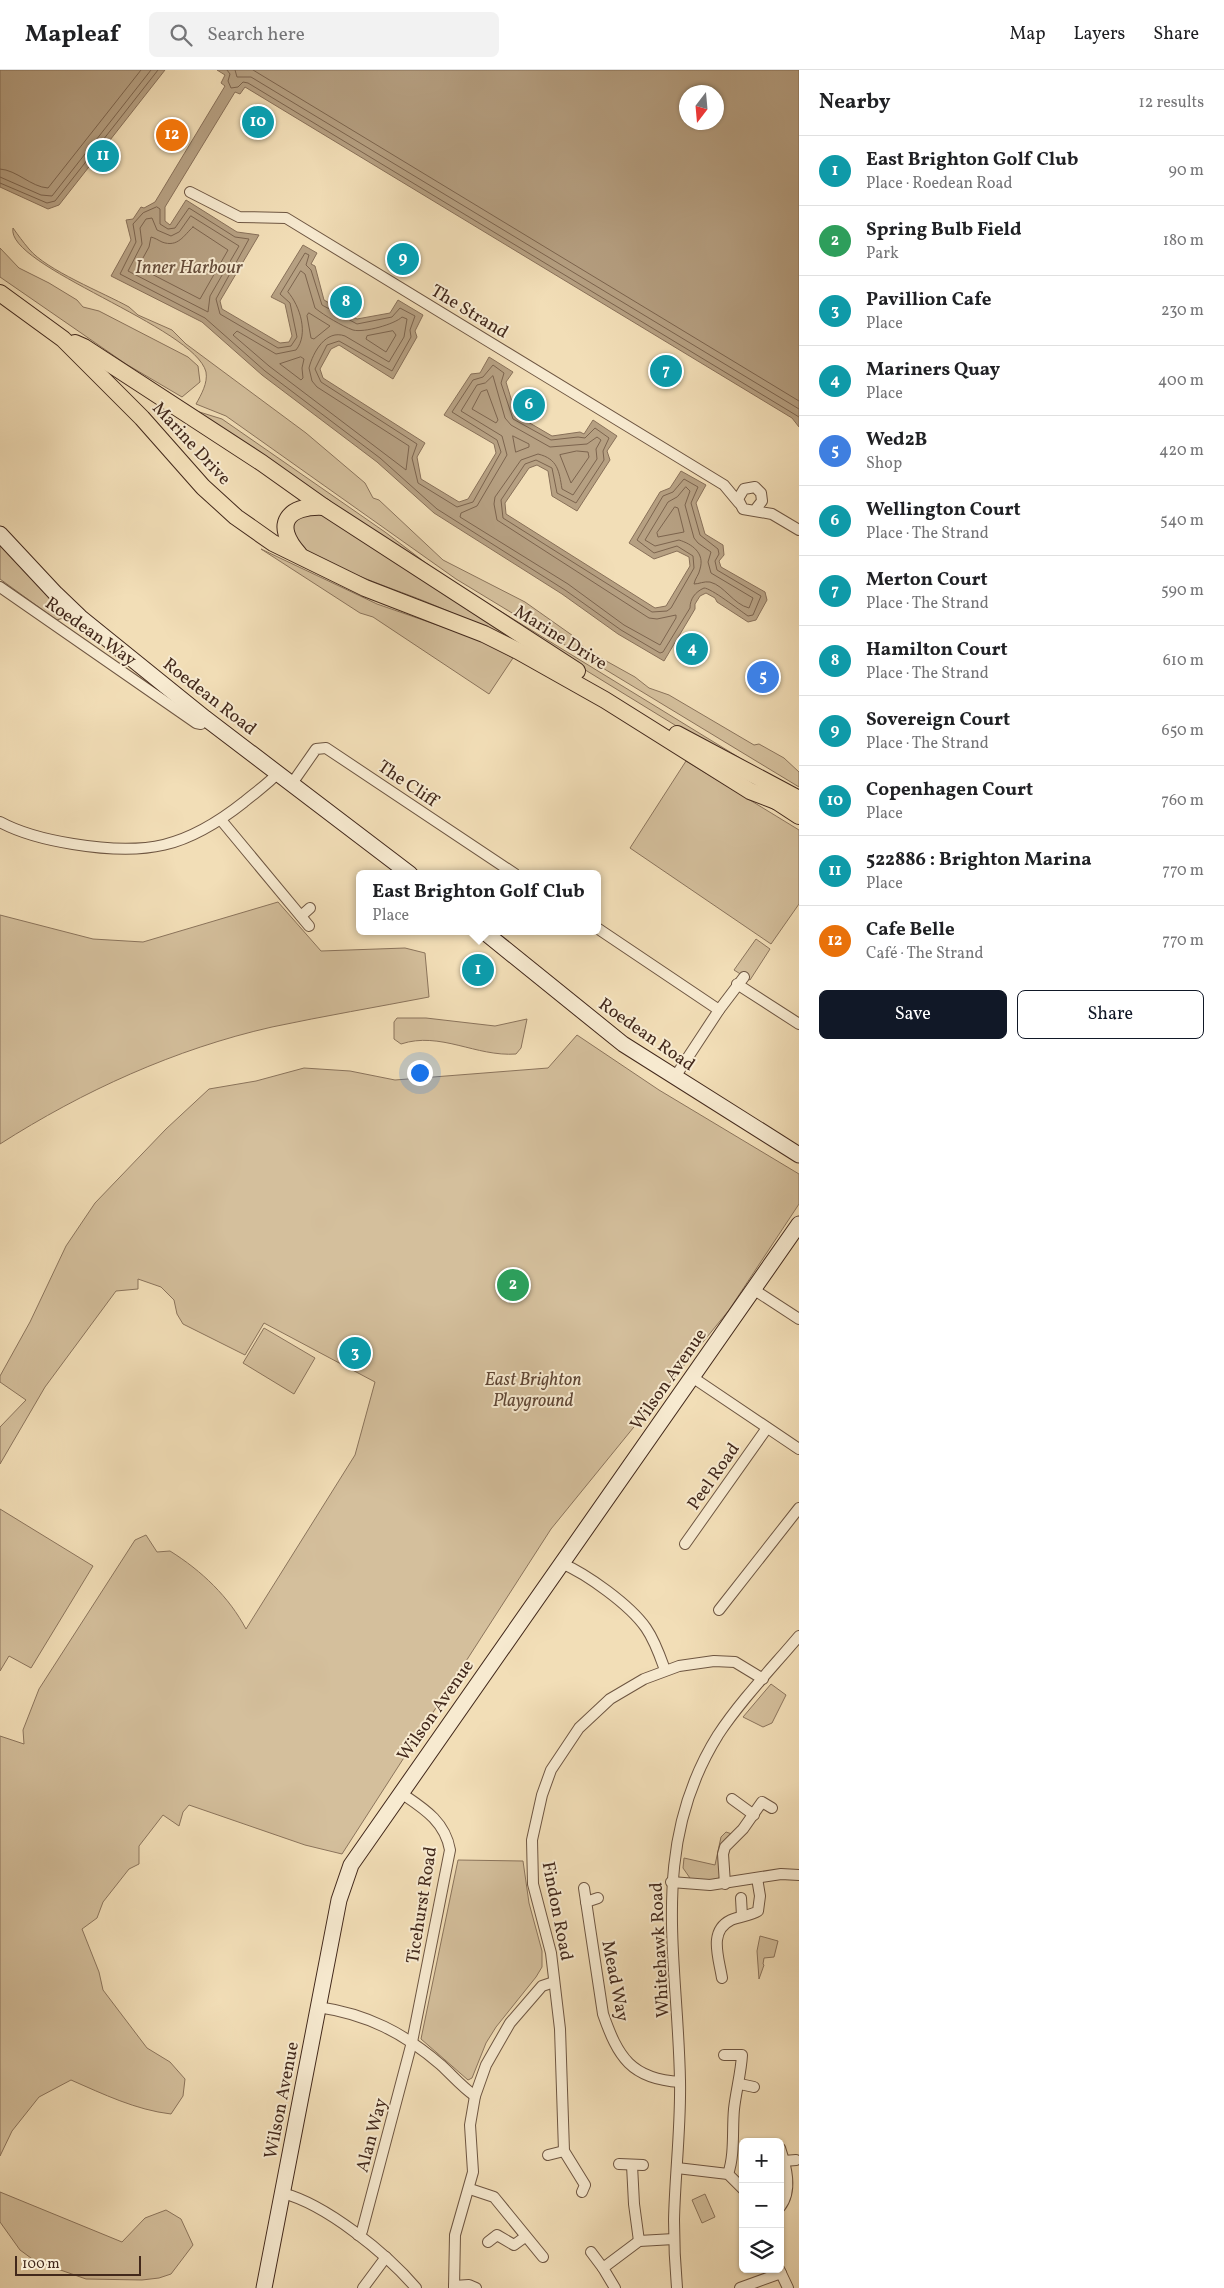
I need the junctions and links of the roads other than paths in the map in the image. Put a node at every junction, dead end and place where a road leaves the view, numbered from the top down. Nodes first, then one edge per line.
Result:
1 (190, 192) dead end
2 (0, 294) edge
3 (63, 339) junction
4 (726, 484) junction
5 (744, 489) junction
6 (762, 501) junction
7 (738, 503) junction
8 (324, 507) junction
9 (755, 510) junction
10 (772, 514) junction
11 (799, 530) edge
12 (0, 534) edge
13 (304, 559) junction
14 (0, 587) edge
15 (167, 695) junction
16 (678, 734) junction
17 (279, 772) junction
18 (293, 782) junction
19 (799, 799) edge
20 (776, 801) junction
21 (799, 816) edge
22 (221, 820) junction
23 (0, 822) edge
24 (405, 870) edge
25 (510, 870) edge
26 (310, 908) dead end
27 (301, 916) junction
28 (309, 926) dead end
29 (601, 931) edge
30 (488, 935) edge
31 (719, 1010) junction
32 (799, 1024) edge
33 (675, 1077) junction
34 (799, 1155) edge
35 (799, 1224) edge
36 (754, 1289) junction
37 (799, 1319) edge
38 (692, 1377) junction
39 (767, 1428) junction
40 (799, 1449) edge
41 (799, 1508) edge
42 (685, 1544) dead end
43 (561, 1563) junction
44 (719, 1610) dead end
45 (799, 1636) edge
46 (665, 1670) junction
47 (763, 1678) junction
48 (400, 1793) junction
49 (732, 1799) dead end
50 (772, 1808) dead end
51 (754, 1814) junction
52 (799, 1875) edge
53 (757, 1878) junction
54 (672, 1882) junction
55 (725, 1884) junction
56 (584, 1888) dead end
57 (598, 1898) dead end
58 (741, 1898) dead end
59 (586, 1902) junction
60 (742, 1916) junction
61 (722, 1978) dead end
62 (554, 1982) junction
63 (318, 2007) junction
64 (412, 2042) junction
65 (724, 2055) dead end
66 (680, 2082) junction
67 (740, 2084) junction
68 (754, 2087) dead end
69 (475, 2096) junction
70 (564, 2151) junction
71 (548, 2155) dead end
72 (796, 2160) dead end
73 (784, 2161) joint
74 (619, 2164) dead end
75 (677, 2168) junction
76 (728, 2174) junction
77 (739, 2184) edge
78 (470, 2189) junction
79 (582, 2192) dead end
80 (282, 2193) junction
81 (784, 2202) edge
82 (358, 2235) junction
83 (525, 2237) junction
84 (674, 2238) junction
85 (639, 2241) junction
86 (488, 2242) dead end
87 (591, 2252) dead end
88 (386, 2257) junction
89 (543, 2257) dead end
90 (603, 2268) junction
91 (775, 2273) edge
92 (781, 2273) edge
93 (454, 2287) edge
94 (264, 2288) edge
95 (363, 2288) edge
96 (416, 2288) edge
97 (476, 2288) edge
98 (615, 2288) edge
99 (677, 2288) edge
100 (740, 2288) edge
101 (788, 2288) edge

1 - 4 street, The Strand
2 - 3 main road, Marine Drive
3 - 8 main road, Marine Drive
3 - 13 main road, Marine Drive
4 - 5 street, The Strand
4 - 7 street, The Strand
5 - 6 street
5 - 7 street
6 - 9 street
6 - 10 street
7 - 9 street
8 - 13 main road, Marine Drive
8 - 16 main road, Marine Drive
9 - 10 street
10 - 11 street
12 - 15 street, Roedean Road
13 - 20 main road, Marine Drive
14 - 15 street, Roedean Way
15 - 17 street, Roedean Road
16 - 19 main road
16 - 20 main road, Marine Drive
17 - 18 street, Roedean Road
17 - 22 street
18 - 24 street, Roedean Road
18 - 25 street, The Cliff
20 - 21 main road, Marine Drive
22 - 23 street
22 - 27 street
26 - 27 street
27 - 28 street
29 - 31 street
30 - 33 street, Roedean Road
31 - 32 street
31 - 33 street
33 - 34 street, Roedean Road
35 - 36 street, Wilson Avenue
36 - 37 street
36 - 38 street, Wilson Avenue
38 - 39 street
38 - 43 street, Wilson Avenue
39 - 40 street
39 - 42 street, Peel Road
41 - 44 street
43 - 46 street
43 - 48 street, Wilson Avenue
45 - 47 street, Whitehawk Road
46 - 47 street, Findon Road
46 - 62 street, Findon Road
47 - 54 street, Whitehawk Road
48 - 63 street, Wilson Avenue
48 - 64 street, Ticehurst Road
49 - 51 street
50 - 51 street
51 - 55 street
52 - 53 street
53 - 55 street
53 - 60 street
54 - 55 street
54 - 66 street, Whitehawk Road
56 - 59 street, Mead Way
57 - 59 street
58 - 60 street
59 - 66 street, Mead Way
60 - 61 street
62 - 69 street
62 - 70 street, Findon Road
63 - 64 street
63 - 80 street, Wilson Avenue
64 - 69 street
64 - 82 street, Alan Way
65 - 67 street
66 - 75 street, Whitehawk Road
67 - 68 street
67 - 76 street
69 - 78 street
70 - 71 street
70 - 79 street, Findon Road
72 - 73 street
73 - 81 street
74 - 85 street
75 - 76 street
75 - 84 street, Whitehawk Road
76 - 77 street
78 - 83 street
78 - 93 street
80 - 82 street
80 - 94 street, Wilson Avenue
82 - 88 street
83 - 86 street
83 - 89 street
84 - 85 street
84 - 99 street, Whitehawk Road
85 - 90 street
87 - 90 street
88 - 95 street
88 - 96 street
90 - 98 street
91 - 100 street
92 - 101 street
93 - 97 street

